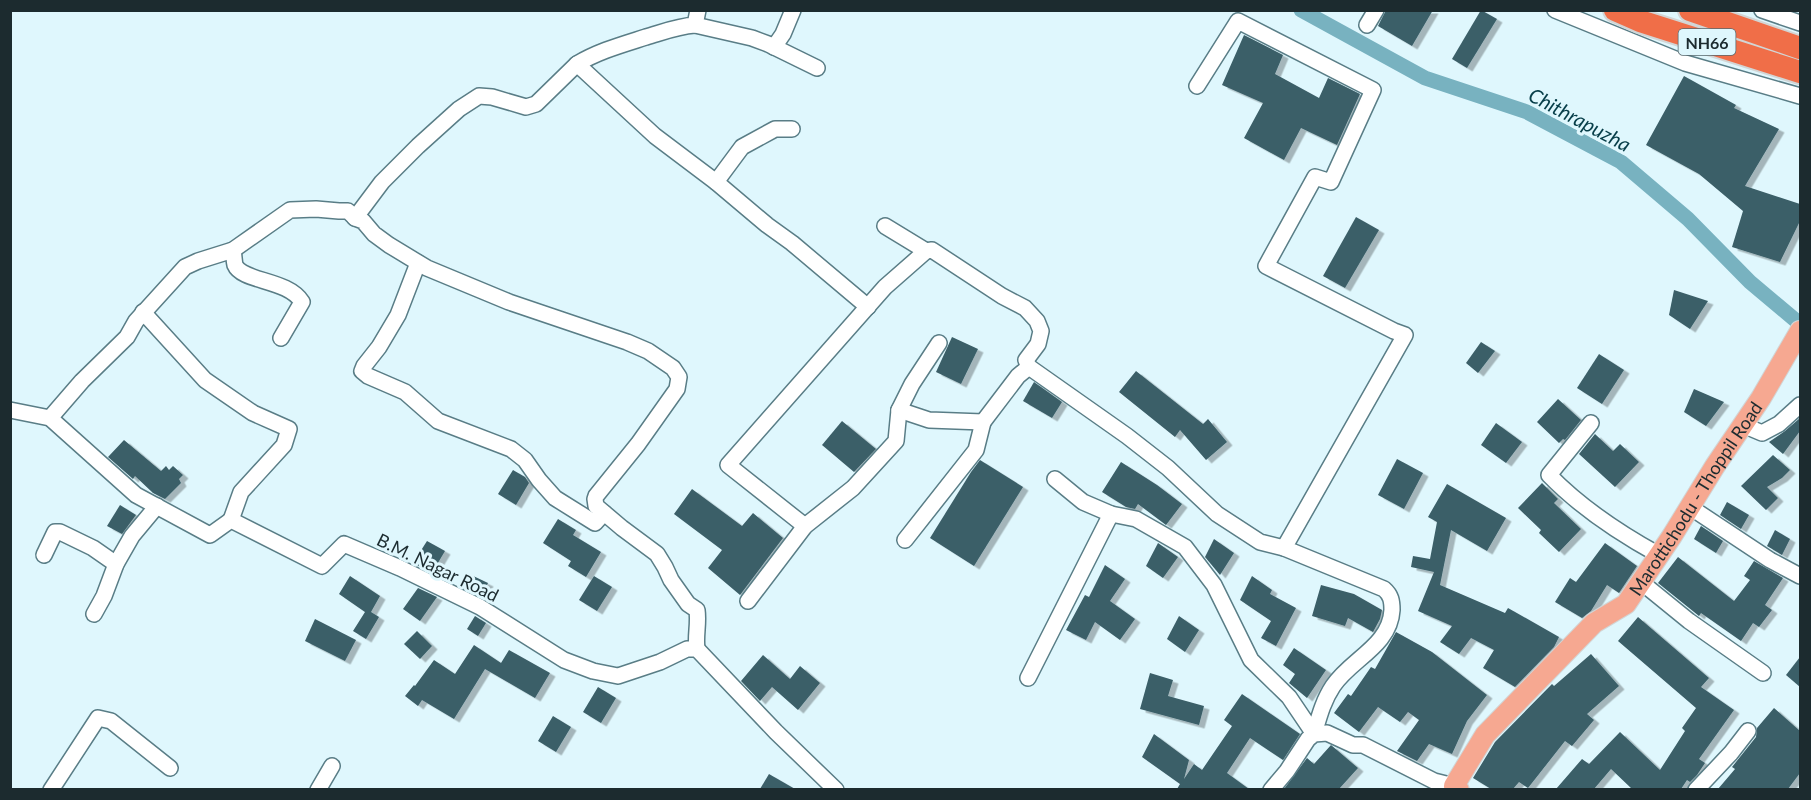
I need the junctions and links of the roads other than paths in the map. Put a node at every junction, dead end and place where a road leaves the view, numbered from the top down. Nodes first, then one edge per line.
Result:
1 (793, 10) edge
2 (1376, 10) edge
3 (1555, 10) edge
4 (1615, 10) edge
5 (1690, 10) edge
6 (1762, 10) edge
7 (697, 18) edge
8 (1800, 22) edge
9 (1367, 25) dead end
10 (774, 47) junction
11 (1800, 48) edge
12 (577, 64) junction
13 (817, 68) dead end
14 (1800, 72) edge
15 (1197, 86) dead end
16 (1800, 96) edge
17 (792, 129) dead end
18 (716, 182) junction
19 (355, 218) junction
20 (885, 226) dead end
21 (233, 250) junction
22 (926, 251) junction
23 (418, 263) junction
24 (868, 307) junction
25 (143, 312) junction
26 (1800, 331) edge
27 (281, 338) dead end
28 (939, 343) dead end
29 (1029, 367) junction
30 (1800, 405) edge
31 (10, 410) edge
32 (899, 410) junction
33 (50, 418) junction
34 (983, 422) junction
35 (1591, 423) dead end
36 (1743, 425) junction
37 (1055, 479) dead end
38 (157, 506) junction
39 (1690, 507) junction
40 (604, 513) junction
41 (1111, 514) junction
42 (231, 520) junction
43 (805, 526) junction
44 (905, 540) dead end
45 (1284, 549) junction
46 (44, 555) dead end
47 (1659, 555) junction
48 (116, 564) junction
49 (1800, 576) edge
50 (1641, 582) junction
51 (748, 601) dead end
52 (94, 614) dead end
53 (697, 649) junction
54 (1763, 674) dead end
55 (1028, 678) dead end
56 (1748, 731) dead end
57 (1314, 734) junction
58 (332, 766) dead end
59 (170, 768) dead end
60 (1455, 788) edge
61 (51, 789) edge
62 (318, 789) edge
63 (836, 789) edge
64 (1271, 789) edge
65 (1696, 789) edge

1 - 10 street
2 - 9 street
3 - 16 street
4 - 14 highway, NH66
5 - 11 highway, NH66
6 - 8 street
7 - 10 street
7 - 12 street
10 - 13 street
12 - 18 street
12 - 19 street
15 - 45 street
17 - 18 street
18 - 24 street
19 - 21 street
19 - 23 street
20 - 22 street
21 - 25 street
21 - 27 street
22 - 24 street
22 - 29 street
23 - 40 street
23 - 40 street
24 - 43 street
25 - 33 street
25 - 42 street
26 - 36 main road, Marottichodu - Thoppil Road
28 - 32 street
29 - 34 street
29 - 45 street
30 - 36 street
31 - 33 street
32 - 34 street
32 - 43 street
33 - 38 street
34 - 44 street
35 - 47 street
36 - 39 main road, Marottichodu - Thoppil Road
37 - 41 street
38 - 42 street
38 - 48 street
39 - 47 main road, Marottichodu - Thoppil Road
39 - 49 street
40 - 53 street
41 - 55 street
41 - 57 street
42 - 53 street, B.M. Nagar Road
43 - 51 street
45 - 57 street
46 - 48 street
47 - 50 main road, Marottichodu - Thoppil Road
48 - 52 street
50 - 54 street
50 - 60 main road, Marottichodu - Thoppil Road
53 - 63 street
56 - 65 street
57 - 60 street
57 - 64 street
58 - 62 street
59 - 61 street

